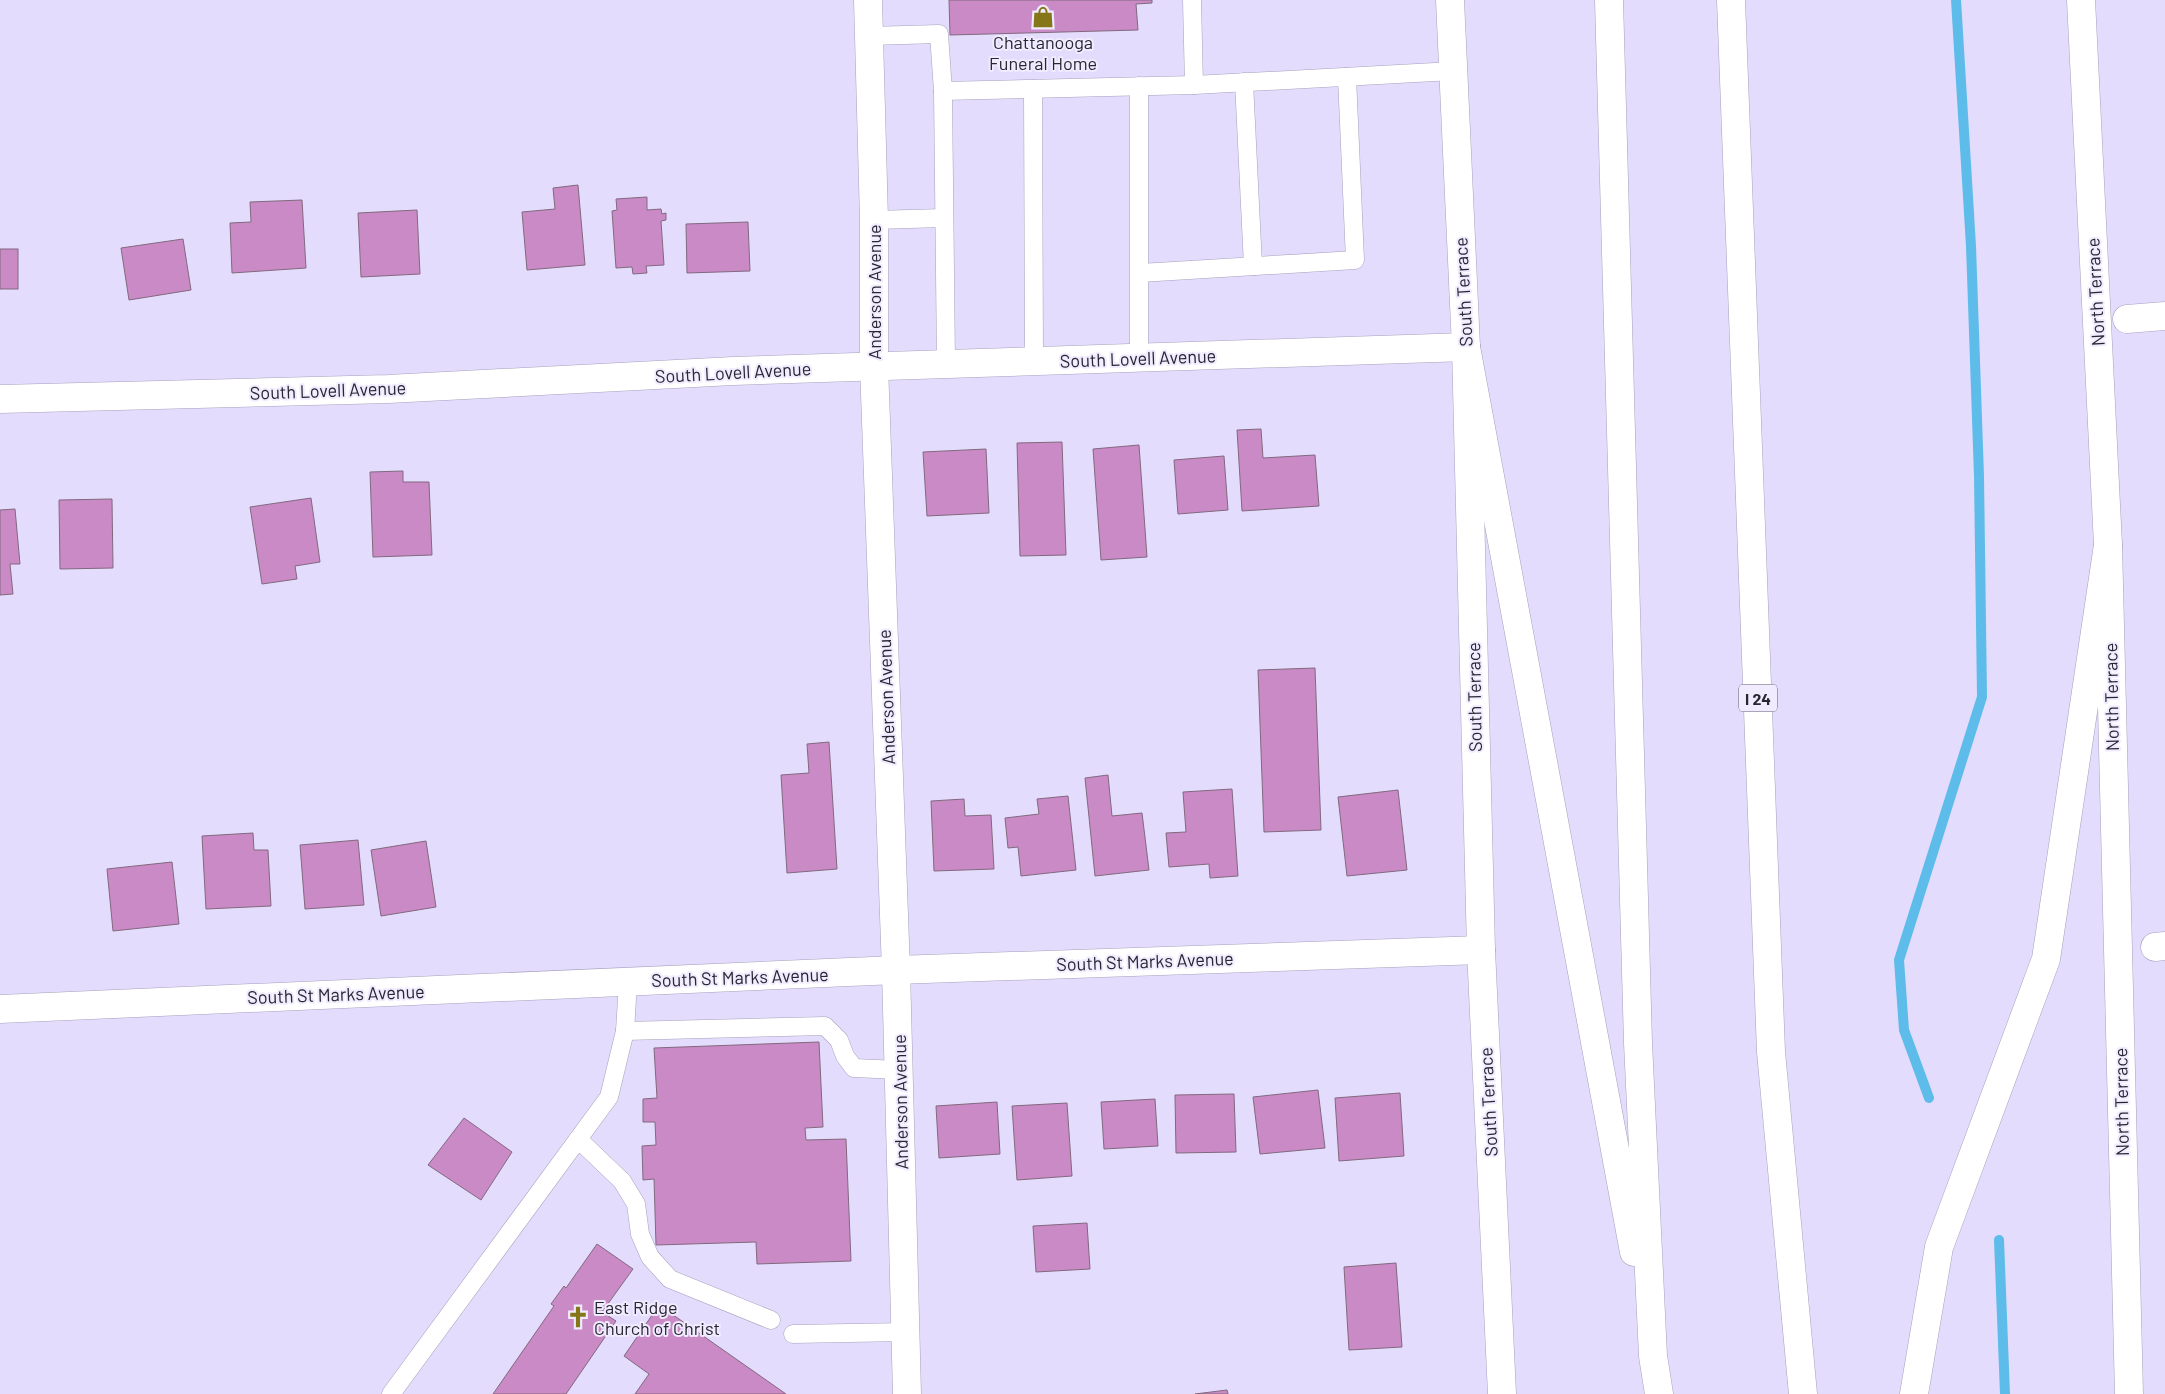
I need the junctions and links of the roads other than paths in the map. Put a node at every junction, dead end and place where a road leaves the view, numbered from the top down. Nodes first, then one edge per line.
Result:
1 (868, 0) edge
2 (1192, 0) edge
3 (1450, 0) edge
4 (1609, 0) edge
5 (1731, 0) edge
6 (2081, 0) edge
7 (869, 36) junction
8 (1453, 71) junction
9 (1347, 77) junction
10 (1244, 82) junction
11 (1194, 85) junction
12 (1140, 86) junction
13 (1033, 89) junction
14 (943, 91) junction
15 (944, 218) junction
16 (874, 220) junction
17 (1254, 266) junction
18 (1140, 273) junction
19 (2165, 316) edge
20 (2127, 319) dead end
21 (1466, 347) junction
22 (1139, 358) junction
23 (1034, 361) junction
24 (946, 364) junction
25 (874, 366) junction
26 (0, 399) edge
27 (2108, 545) junction
28 (1481, 950) junction
29 (896, 970) junction
30 (628, 982) junction
31 (0, 1009) edge
32 (625, 1030) junction
33 (899, 1070) junction
34 (578, 1139) junction
35 (772, 1320) dead end
36 (906, 1332) junction
37 (793, 1334) dead end
38 (1653, 1356) junction
39 (391, 1394) edge
40 (907, 1394) edge
41 (1502, 1394) edge
42 (1659, 1394) edge
43 (1803, 1394) edge
44 (1914, 1394) edge
45 (2129, 1394) edge

1 - 7 main road, Anderson Avenue
2 - 11 lane
3 - 8 main road, South Terrace
4 - 38 main road
5 - 43 main road, I 24
6 - 27 main road, North Terrace
7 - 14 lane
7 - 16 main road, Anderson Avenue
8 - 9 lane
8 - 21 main road, South Terrace
9 - 10 lane
9 - 17 lane
10 - 11 lane
10 - 17 lane
11 - 12 lane
12 - 13 lane
12 - 18 lane
13 - 14 lane
13 - 23 lane
14 - 15 lane
15 - 16 lane
15 - 24 lane
16 - 25 main road, Anderson Avenue
17 - 18 lane
18 - 22 lane
19 - 20 main road
21 - 22 main road, South Lovell Avenue
21 - 28 main road, South Terrace
21 - 38 main road
22 - 23 main road, South Lovell Avenue
23 - 24 main road, South Lovell Avenue
24 - 25 main road, South Lovell Avenue
25 - 26 main road, South Lovell Avenue
25 - 29 main road, Anderson Avenue
27 - 44 main road
27 - 45 main road, North Terrace
28 - 29 main road, South St Marks Avenue
28 - 41 main road, South Terrace
29 - 30 main road, South St Marks Avenue
29 - 33 main road, Anderson Avenue
30 - 31 main road, South St Marks Avenue
30 - 32 lane
32 - 33 lane
32 - 34 lane
33 - 36 main road, Anderson Avenue
34 - 35 lane
34 - 39 lane
36 - 37 lane
36 - 40 main road, Anderson Avenue
38 - 42 main road

